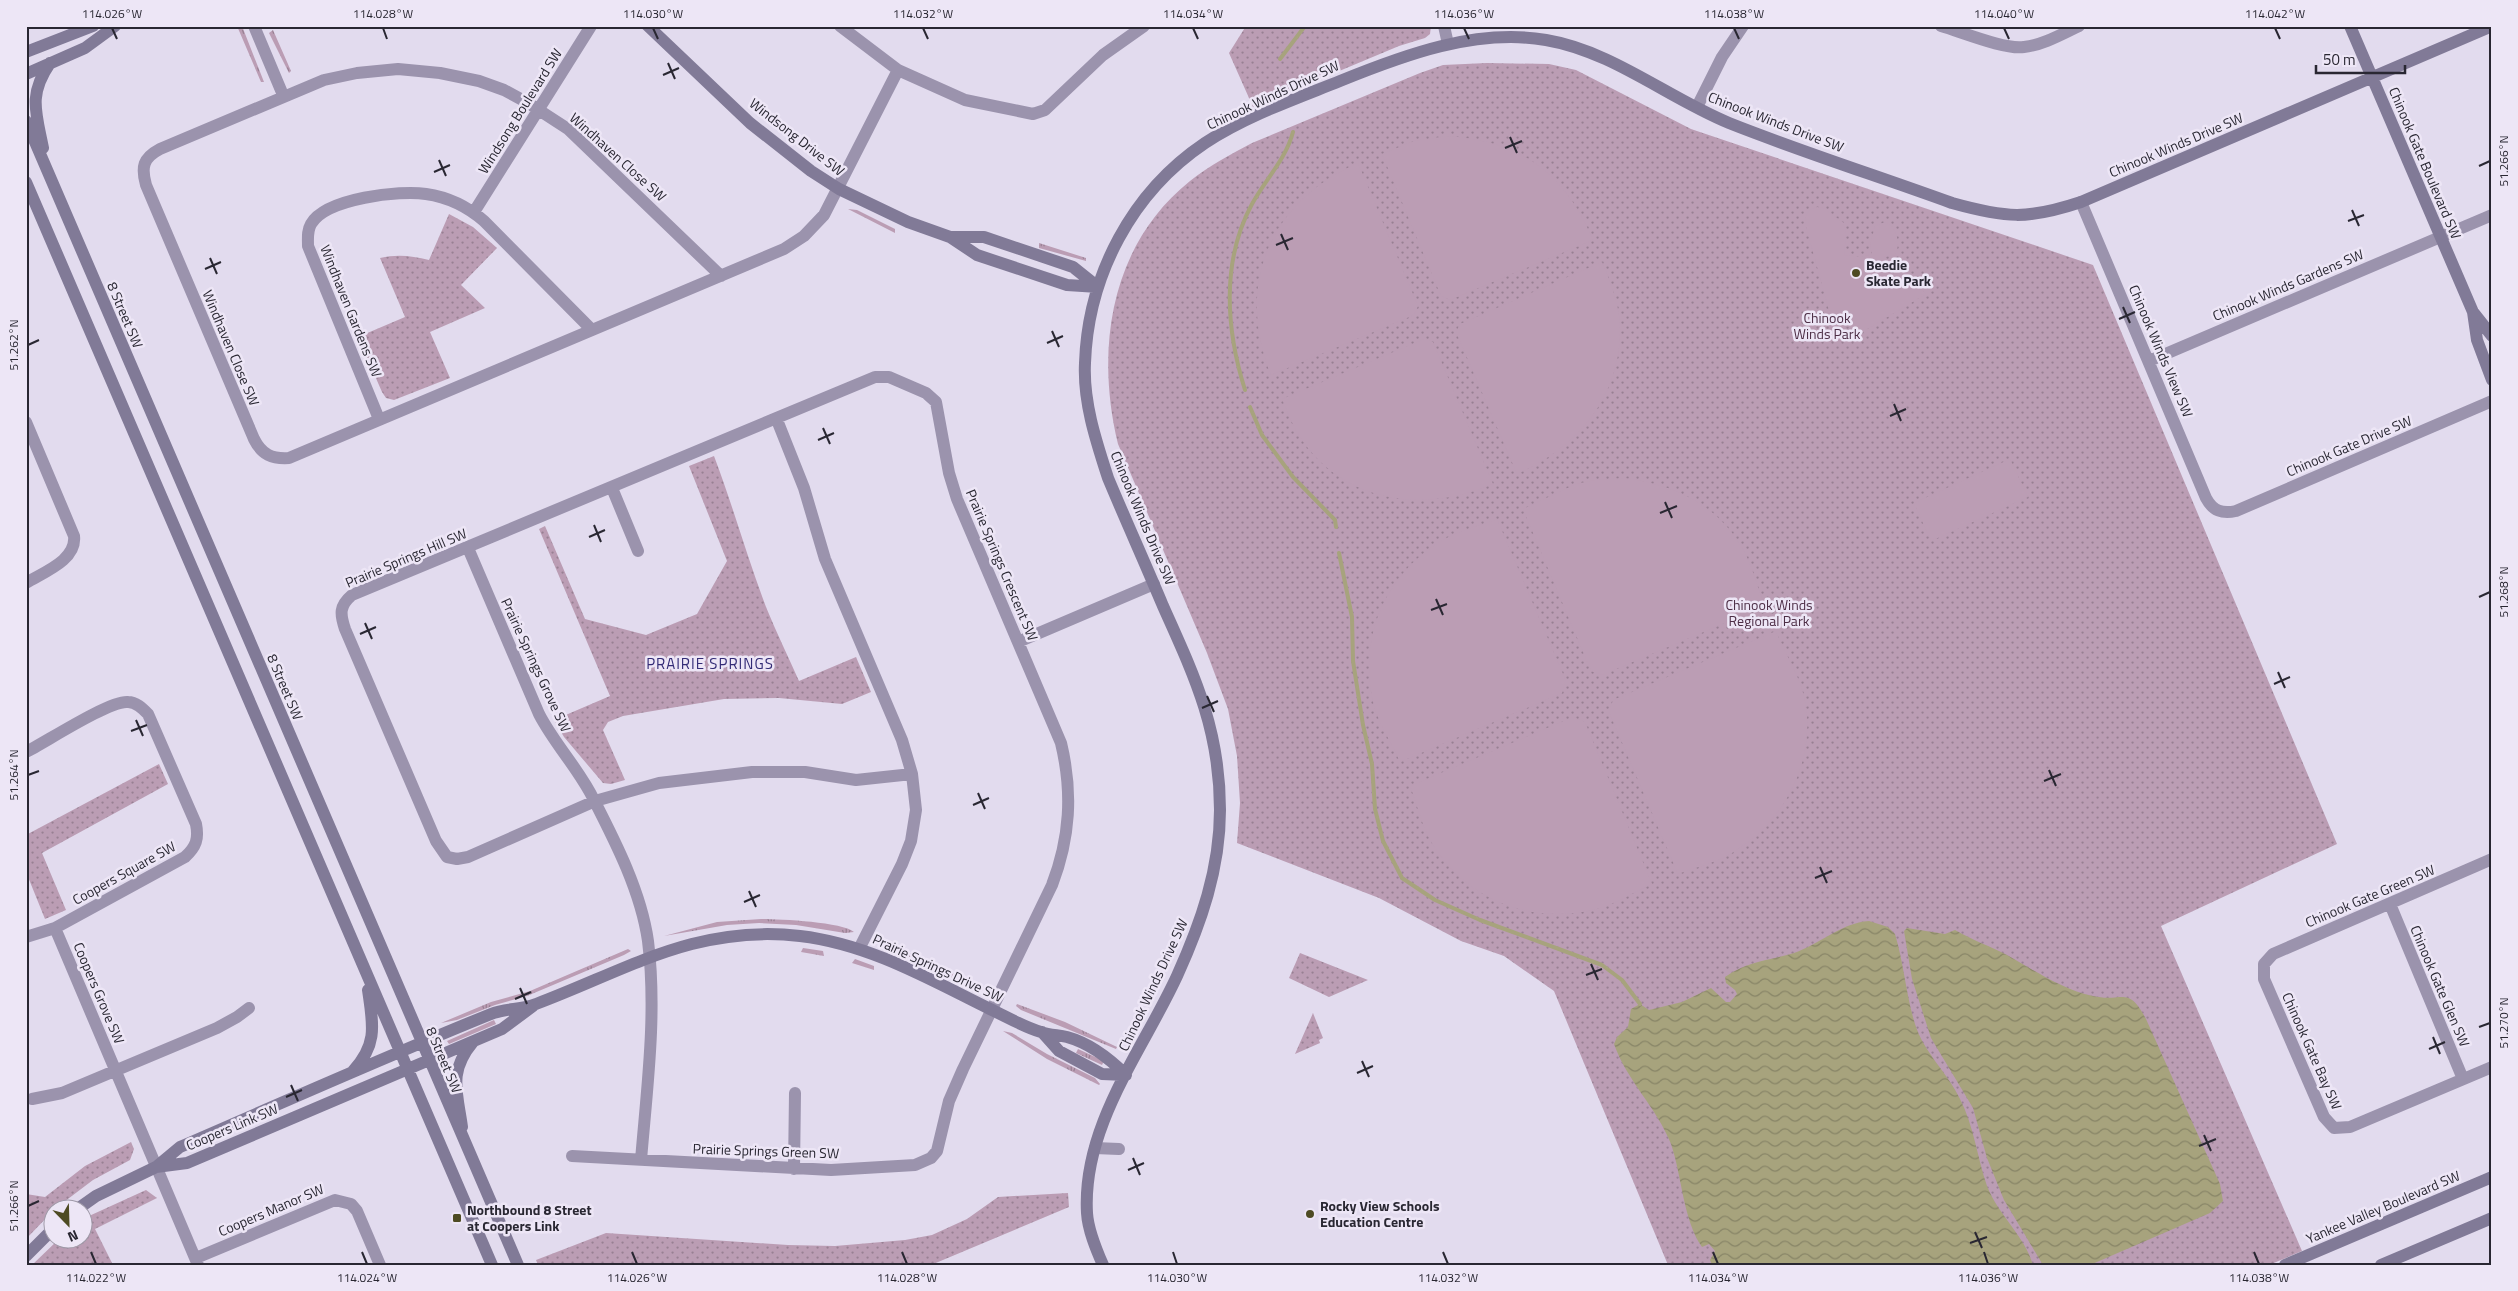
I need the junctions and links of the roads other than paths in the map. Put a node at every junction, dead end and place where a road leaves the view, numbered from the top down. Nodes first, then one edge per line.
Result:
1 (93, 26) edge
2 (115, 26) edge
3 (254, 26) edge
4 (591, 26) edge
5 (648, 26) edge
6 (840, 26) edge
7 (1144, 26) edge
8 (1444, 26) edge
9 (1743, 26) edge
10 (1941, 26) edge
11 (2079, 26) edge
12 (2350, 26) edge
13 (2492, 26) edge
14 (52, 41) junction
15 (26, 42) edge
16 (1448, 44) junction
17 (26, 52) edge
18 (50, 63) junction
19 (898, 70) junction
20 (26, 74) edge
21 (2372, 77) junction
22 (283, 96) junction
23 (1698, 107) junction
24 (539, 109) junction
25 (26, 121) edge
26 (48, 172) junction
27 (26, 182) edge
28 (839, 189) junction
29 (2081, 202) junction
30 (474, 212) junction
31 (2492, 215) edge
32 (950, 237) junction
33 (2440, 237) junction
34 (722, 276) junction
35 (1098, 287) junction
36 (2473, 312) junction
37 (592, 330) junction
38 (2492, 336) edge
39 (2150, 361) junction
40 (2492, 380) edge
41 (2492, 401) edge
42 (379, 419) junction
43 (776, 420) junction
44 (26, 423) edge
45 (612, 488) junction
46 (2217, 511) joint
47 (468, 548) junction
48 (638, 551) dead end
49 (26, 583) edge
50 (1154, 584) junction
51 (1018, 642) junction
52 (26, 752) edge
53 (912, 774) junction
54 (595, 801) junction
55 (2492, 860) edge
56 (2390, 904) junction
57 (55, 928) junction
58 (26, 937) edge
59 (859, 949) junction
60 (649, 957) junction
61 (2264, 964) joint
62 (365, 973) junction
63 (533, 1006) junction
64 (249, 1008) dead end
65 (992, 1009) junction
66 (1042, 1032) junction
67 (474, 1041) junction
68 (421, 1044) junction
69 (400, 1053) junction
70 (428, 1060) junction
71 (2492, 1067) edge
72 (406, 1069) junction
73 (115, 1070) junction
74 (351, 1074) junction
75 (1126, 1075) junction
76 (2463, 1079) junction
77 (795, 1093) dead end
78 (32, 1099) dead end
79 (464, 1144) junction
80 (1095, 1148) junction
81 (1119, 1149) dead end
82 (572, 1156) dead end
83 (640, 1160) junction
84 (156, 1167) junction
85 (794, 1169) junction
86 (2492, 1177) edge
87 (92, 1199) edge
88 (2492, 1218) edge
89 (42, 1240) edge
90 (26, 1256) edge
91 (197, 1262) edge
92 (380, 1265) edge
93 (492, 1265) edge
94 (518, 1265) edge
95 (1102, 1265) edge
96 (2285, 1265) edge
97 (2381, 1265) edge

1 - 14 street
2 - 18 street
3 - 22 street
4 - 24 street, Windsong Boulevard SW
5 - 28 street, Windsong Drive SW
6 - 19 street
7 - 19 street
8 - 16 street
9 - 23 street
10 - 11 street
12 - 21 street, Chinook Gate Boulevard SW
13 - 21 street, Chinook Winds Drive SW
14 - 15 street
14 - 17 street
16 - 23 street, Chinook Winds Drive SW
16 - 35 street, Chinook Winds Drive SW
18 - 20 street
18 - 26 street
19 - 28 street, Windhaven Close SW
21 - 29 street, Chinook Winds Drive SW
21 - 33 street, Chinook Gate Boulevard SW
22 - 24 street, Windhaven Close SW
22 - 42 street, Windhaven Close SW
23 - 29 street, Chinook Winds Drive SW
24 - 30 street, Windsong Boulevard SW
24 - 34 street, Windhaven Close SW
25 - 26 street, 8 Street SW
26 - 68 street, 8 Street SW
27 - 62 street
28 - 32 street, Windsong Drive SW
28 - 34 street, Windhaven Close SW
29 - 39 street, Chinook Winds View SW
30 - 37 street, Windhaven Gardens SW
30 - 42 street, Windhaven Gardens SW
31 - 33 street, Chinook Winds Gardens SW
32 - 35 street, Windsong Drive SW
32 - 35 street, Windsong Drive SW
33 - 36 street, Chinook Gate Boulevard SW
33 - 39 street, Chinook Winds Gardens SW
34 - 37 street, Windhaven Close SW
35 - 50 street, Chinook Winds Drive SW
36 - 38 street, Chinook Gate Boulevard SW
36 - 40 street, Chinook Gate Boulevard SW
37 - 42 street, Windhaven Close SW
39 - 46 street, Chinook Winds View SW
41 - 46 street, Chinook Gate Drive SW
43 - 45 street, Prairie Springs Hill SW
43 - 51 street, Prairie Springs Crescent SW
43 - 53 street
44 - 49 street
45 - 47 street, Prairie Springs Hill SW
45 - 48 street
47 - 54 street, Prairie Springs Grove SW
47 - 54 street, Prairie Springs Hill SW
50 - 51 street
50 - 75 street, Chinook Winds Drive SW
51 - 65 street, Prairie Springs Crescent SW
52 - 57 street, Coopers Square SW
53 - 54 street
53 - 59 street
54 - 60 street, Prairie Springs Grove SW
55 - 56 street, Chinook Gate Green SW
56 - 61 street, Chinook Gate Green SW
56 - 76 street, Chinook Gate Glen SW
57 - 58 street, Coopers Square SW
57 - 73 street, Coopers Grove SW
59 - 60 street, Prairie Springs Drive SW
59 - 65 street, Prairie Springs Drive SW
60 - 63 street, Prairie Springs Drive SW
60 - 83 street
61 - 76 street, Chinook Gate Bay SW
62 - 69 street
62 - 74 street
63 - 67 street, Prairie Springs Drive SW
63 - 68 street, Prairie Springs Drive SW
64 - 73 street
65 - 66 street, Prairie Springs Drive SW
65 - 85 street, Prairie Springs Green SW
66 - 75 street, Prairie Springs Drive SW
66 - 75 street, Prairie Springs Drive SW
67 - 70 street, Prairie Springs Drive SW
67 - 79 street
68 - 69 street, Coopers Link SW
68 - 70 street, 8 Street SW
69 - 72 street
69 - 74 street, Coopers Link SW
70 - 72 street, Coopers Link SW
70 - 79 street, 8 Street SW
71 - 76 street, Chinook Gate Bay SW
72 - 84 street, Coopers Link SW
72 - 93 street
73 - 78 street
73 - 84 street, Coopers Manor SW
74 - 84 street, Coopers Link SW
75 - 80 street, Chinook Winds Drive SW
77 - 85 street
79 - 94 street, 8 Street SW
80 - 81 street
80 - 95 street, Chinook Winds Drive SW
82 - 83 street, Prairie Springs Green SW
83 - 85 street, Prairie Springs Green SW
84 - 87 street, Coopers Link SW
84 - 91 street, Coopers Manor SW
86 - 96 street, Yankee Valley Boulevard SW
88 - 97 street
89 - 90 street
91 - 92 street, Coopers Manor SW

